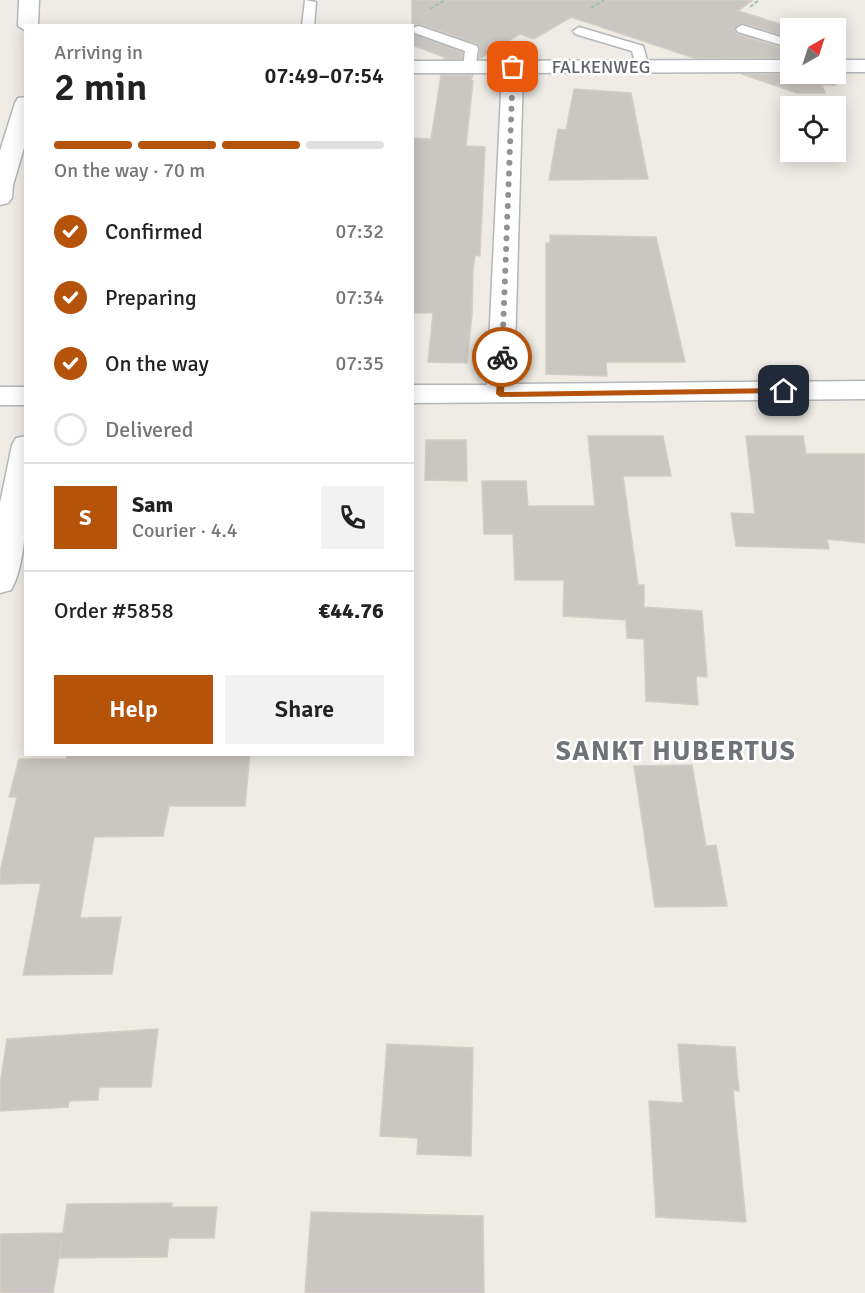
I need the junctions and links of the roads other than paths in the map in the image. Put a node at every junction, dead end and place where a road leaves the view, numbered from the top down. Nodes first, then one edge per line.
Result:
1 (29, 0) edge
2 (310, 2) dead end
3 (28, 24) edge
4 (308, 24) edge
5 (742, 29) dead end
6 (419, 30) dead end
7 (579, 31) dead end
8 (780, 41) edge
9 (780, 66) edge
10 (846, 66) edge
11 (865, 66) edge
12 (414, 67) edge
13 (470, 67) junction
14 (513, 67) junction
15 (642, 67) junction
16 (24, 110) edge
17 (0, 198) edge
18 (865, 390) edge
19 (414, 394) edge
20 (500, 394) junction
21 (0, 396) edge
22 (24, 396) edge
23 (24, 456) edge
24 (0, 582) edge

1 - 3 street
2 - 4 lane
5 - 8 lane
6 - 13 lane
7 - 15 lane
9 - 15 street, FALKENWEG
10 - 11 street
12 - 13 street, FALKENWEG
13 - 14 street, FALKENWEG
14 - 15 street, FALKENWEG
14 - 20 street
16 - 17 street
18 - 20 street
19 - 20 street
21 - 22 street
23 - 24 street

